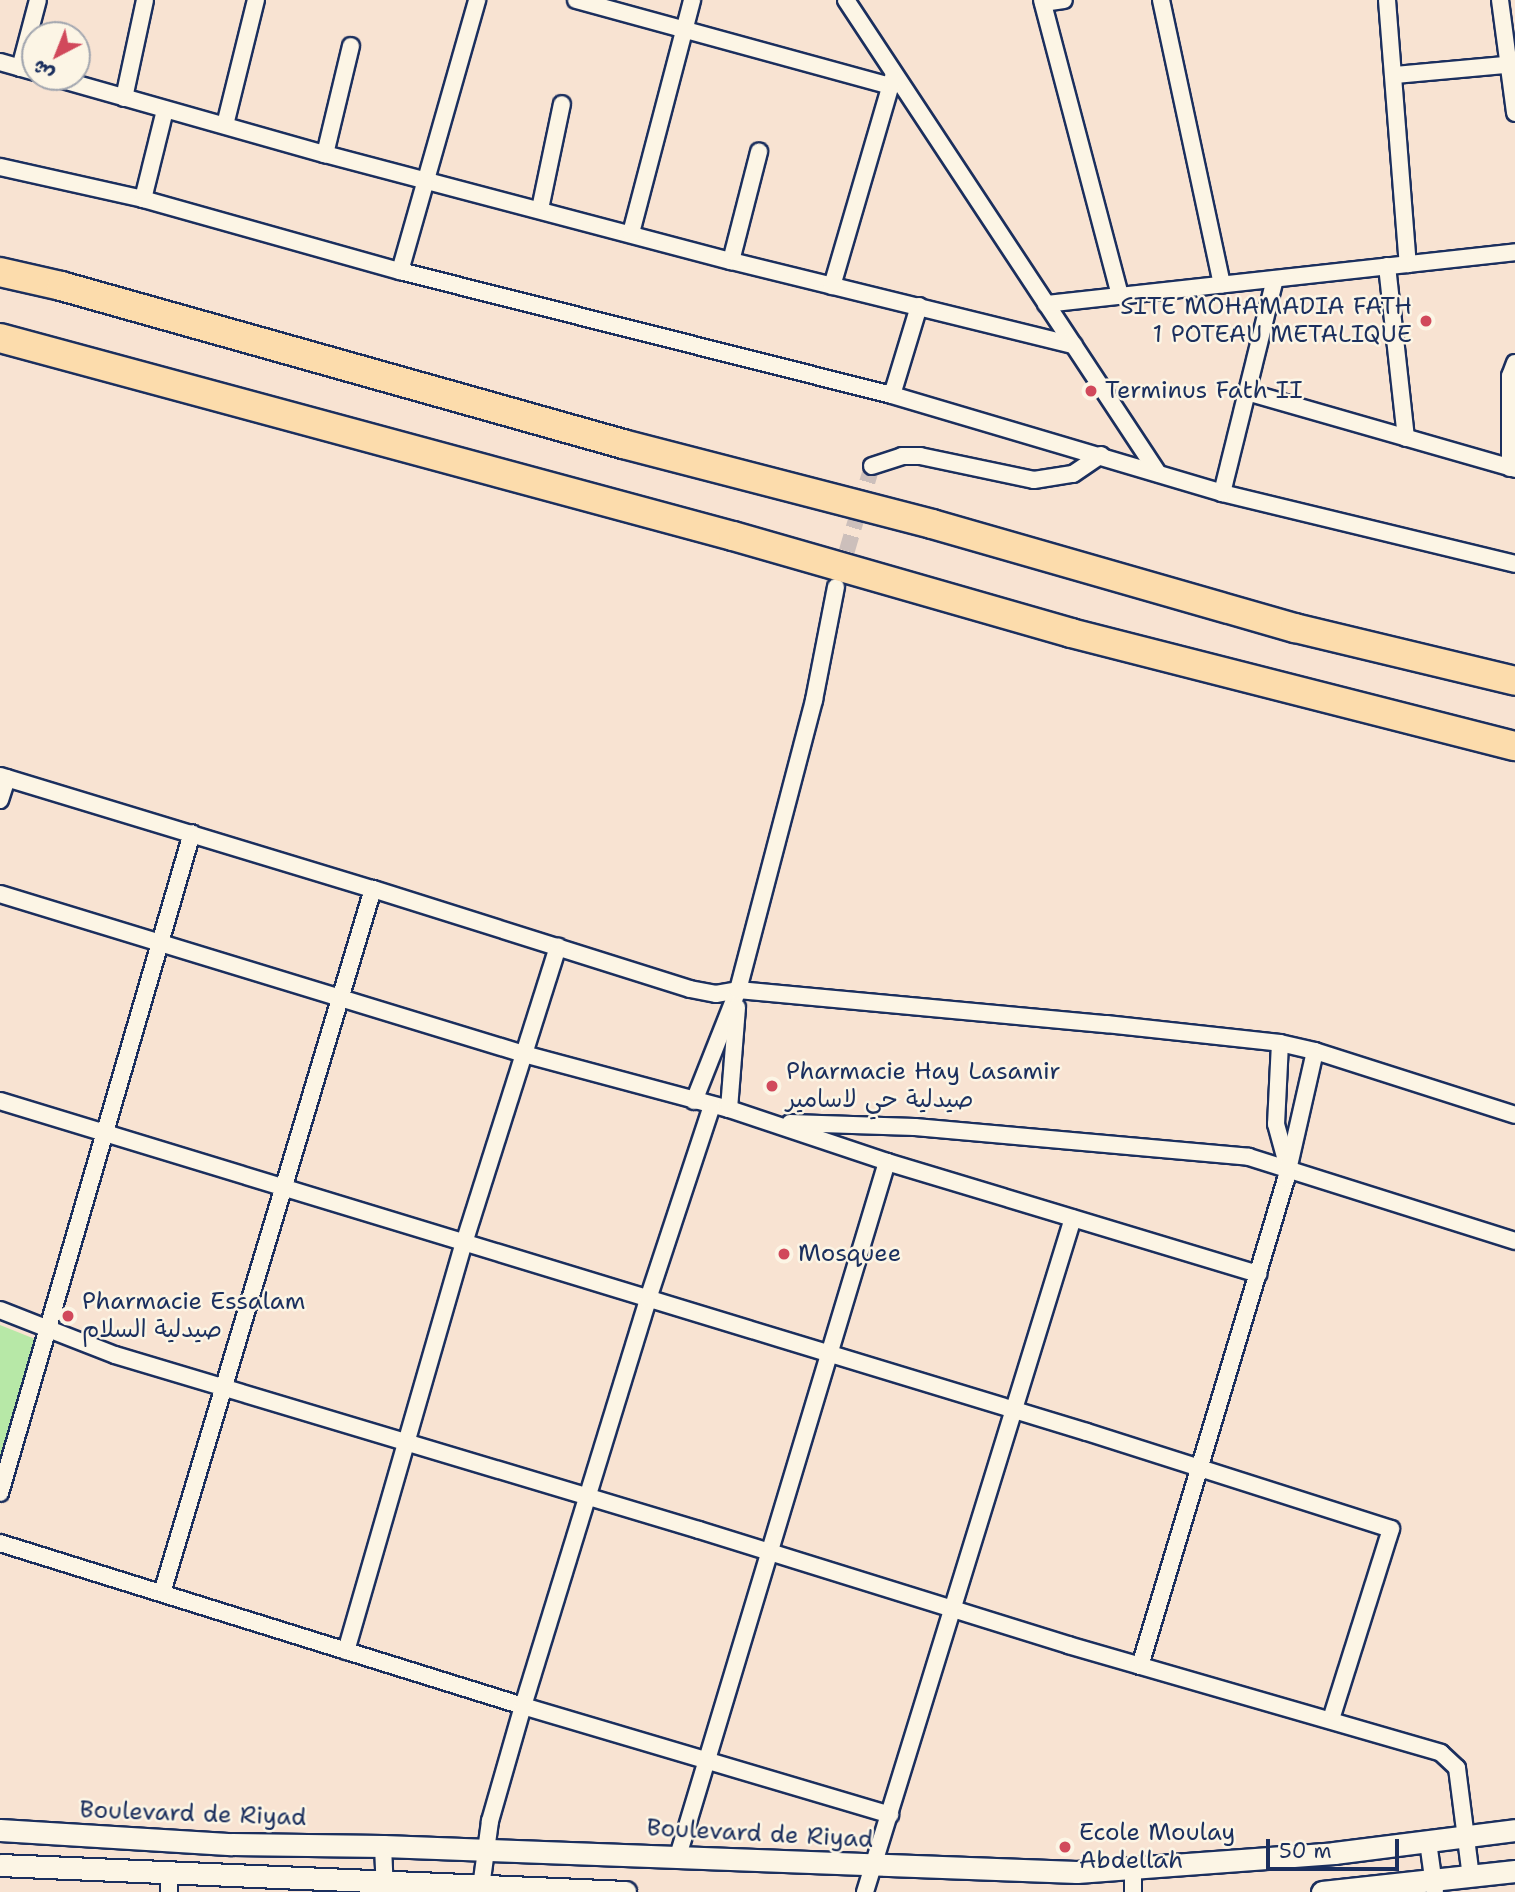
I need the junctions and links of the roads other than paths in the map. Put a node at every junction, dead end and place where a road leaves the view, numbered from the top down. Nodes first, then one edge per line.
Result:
1 (38, 0) edge
2 (145, 0) edge
3 (256, 0) edge
4 (477, 0) edge
5 (576, 0) edge
6 (692, 0) edge
7 (846, 0) edge
8 (1065, 0) edge
9 (1161, 0) edge
10 (1387, 0) edge
11 (1500, 0) edge
12 (1042, 1) edge
13 (35, 21) edge
14 (685, 27) junction
15 (351, 46) dead end
16 (0, 62) edge
17 (1512, 65) edge
18 (21, 68) edge
19 (1395, 75) junction
20 (892, 80) junction
21 (91, 88) edge
22 (124, 98) junction
23 (562, 104) dead end
24 (164, 110) junction
25 (1515, 113) edge
26 (225, 125) junction
27 (759, 152) dead end
28 (325, 154) junction
29 (0, 167) edge
30 (425, 181) junction
31 (143, 199) junction
32 (540, 209) junction
33 (631, 233) junction
34 (1515, 251) edge
35 (731, 261) junction
36 (1408, 264) junction
37 (1387, 266) junction
38 (400, 271) junction
39 (0, 272) edge
40 (1275, 279) junction
41 (1222, 285) junction
42 (832, 286) junction
43 (1120, 296) junction
44 (1046, 304) junction
45 (919, 306) junction
46 (0, 338) edge
47 (1074, 345) junction
48 (1515, 363) edge
49 (1247, 392) junction
50 (892, 395) junction
51 (1406, 438) junction
52 (1101, 455) junction
53 (872, 466) dead end
54 (1512, 469) edge
55 (1158, 473) junction
56 (1222, 493) junction
57 (1515, 564) edge
58 (836, 587) tunnel mouth
59 (1515, 681) edge
60 (1515, 746) edge
61 (3, 777) edge
62 (0, 800) edge
63 (192, 833) junction
64 (373, 888) junction
65 (0, 894) edge
66 (160, 941) junction
67 (558, 947) junction
68 (738, 990) junction
69 (339, 996) junction
70 (1280, 1043) junction
71 (1315, 1051) junction
72 (524, 1054) junction
73 (0, 1101) edge
74 (694, 1101) junction
75 (712, 1106) junction
76 (729, 1109) junction
77 (1515, 1115) edge
78 (771, 1122) junction
79 (106, 1134) junction
80 (887, 1162) junction
81 (1288, 1167) junction
82 (284, 1189) junction
83 (1073, 1218) junction
84 (1515, 1241) edge
85 (464, 1243) junction
86 (1259, 1274) junction
87 (648, 1299) junction
88 (0, 1310) edge
89 (0, 1321) edge
90 (27, 1323) junction
91 (46, 1331) junction
92 (830, 1354) junction
93 (224, 1388) junction
94 (1013, 1409) junction
95 (407, 1443) junction
96 (1201, 1467) junction
97 (0, 1493) edge
98 (588, 1497) junction
99 (0, 1543) edge
100 (771, 1552) junction
101 (162, 1592) junction
102 (952, 1608) junction
103 (346, 1651) junction
104 (1140, 1666) junction
105 (523, 1706) junction
106 (1331, 1719) junction
107 (706, 1762) junction
108 (890, 1815) junction
109 (0, 1830) edge
110 (1515, 1830) edge
111 (1466, 1837) junction
112 (1428, 1842) junction
113 (383, 1846) junction
114 (485, 1850) junction
115 (678, 1856) junction
116 (0, 1865) edge
117 (872, 1865) junction
118 (1133, 1869) junction
119 (1515, 1871) edge
120 (1471, 1877) junction
121 (169, 1882) edge
122 (385, 1887) edge
123 (481, 1887) junction
124 (1435, 1887) edge
125 (557, 1890) edge
126 (625, 1892) edge
127 (865, 1892) edge
128 (1133, 1892) edge
129 (1322, 1892) edge

1 - 13 street
2 - 22 street
3 - 26 street
4 - 30 street
5 - 14 street
6 - 14 street
7 - 20 street
8 - 12 street
9 - 41 street
10 - 19 street
11 - 17 street
12 - 43 street
14 - 20 street
14 - 33 street
15 - 28 street
16 - 18 street
17 - 19 street
17 - 25 street
19 - 36 street
20 - 42 street
20 - 44 street
21 - 22 street
22 - 24 street
23 - 32 street
24 - 26 street
24 - 31 street
26 - 28 street
27 - 35 street
28 - 30 street
29 - 31 street
30 - 32 street
30 - 38 street
31 - 38 street
32 - 33 street
33 - 35 street
34 - 36 street
35 - 42 street
36 - 37 street
37 - 40 street
37 - 51 street
38 - 50 street
39 - 59 highway
40 - 41 street
40 - 49 street
41 - 43 street
42 - 45 street
43 - 44 street
44 - 47 street
45 - 47 street
45 - 50 street
46 - 60 highway
47 - 55 street
48 - 54 street
49 - 51 street
49 - 56 street
50 - 52 street
51 - 54 street
52 - 53 street
52 - 55 street
55 - 56 street
56 - 57 street
58 - 68 street
61 - 62 street
61 - 63 street
63 - 64 street
63 - 66 street
64 - 67 street
64 - 69 street
65 - 66 street
66 - 69 street
66 - 79 street
67 - 68 street
67 - 72 street
68 - 70 street
68 - 74 street
68 - 76 street
69 - 72 street
69 - 82 street
70 - 71 street
70 - 81 street
71 - 77 street
71 - 81 street
72 - 74 street
72 - 85 street
73 - 79 street
74 - 75 street
75 - 76 street
75 - 87 street
76 - 78 street
78 - 80 street
78 - 81 street
79 - 82 street
79 - 91 street
80 - 83 street
80 - 92 street
81 - 84 street
81 - 86 street
82 - 85 street
82 - 93 street
83 - 86 street
83 - 94 street
85 - 87 street
85 - 95 street
86 - 96 street
87 - 92 street
87 - 98 street
88 - 90 street
89 - 90 street
90 - 91 street
91 - 93 street
91 - 97 street
92 - 94 street
92 - 100 street
93 - 95 street
93 - 101 street
94 - 96 street
94 - 102 street
95 - 98 street
95 - 103 street
96 - 104 street
96 - 106 street
98 - 100 street
98 - 105 street
99 - 101 street
100 - 102 street
100 - 107 street
101 - 103 street
102 - 104 street
102 - 108 street
103 - 105 street
104 - 106 street
105 - 107 street
105 - 114 street
106 - 111 street
107 - 108 street
107 - 115 street
108 - 117 street
109 - 113 main road, Boulevard de Riyad
110 - 111 main road, Boulevard de Riyad
111 - 112 main road, Boulevard de Riyad
111 - 120 street
112 - 118 main road, Boulevard de Riyad
112 - 124 street
113 - 114 main road, Boulevard de Riyad
113 - 122 street
114 - 115 main road, Boulevard de Riyad
114 - 123 street
115 - 117 main road, Boulevard de Riyad
116 - 121 main road
117 - 118 main road, Boulevard de Riyad
117 - 127 street
118 - 128 street
119 - 120 main road
120 - 124 main road
121 - 122 main road
122 - 123 main road
123 - 125 main road
124 - 129 main road
125 - 126 main road

